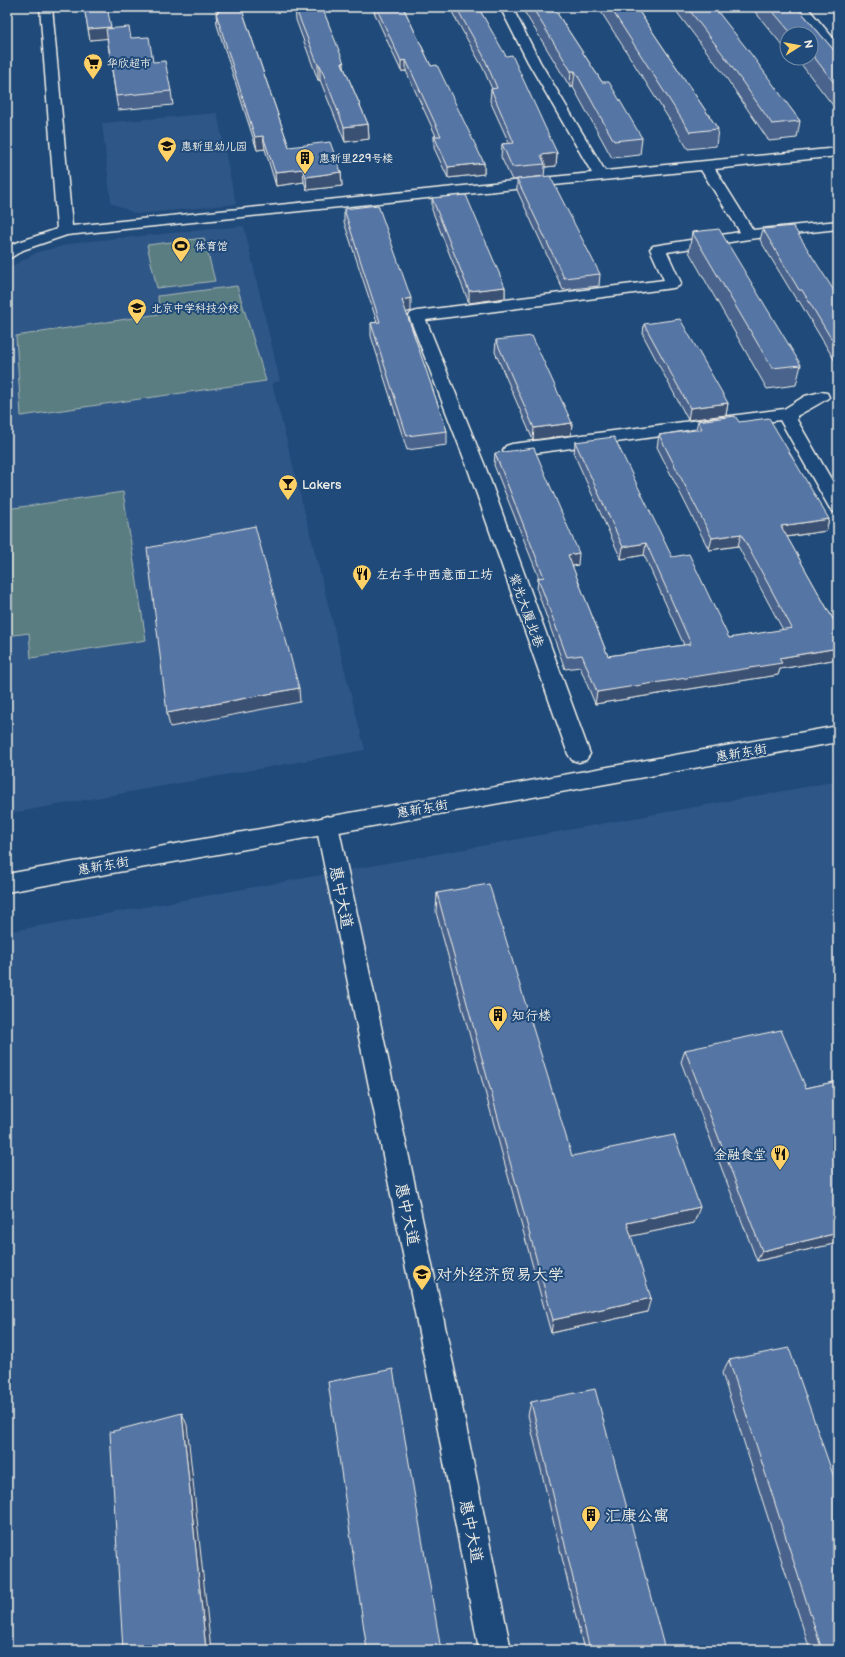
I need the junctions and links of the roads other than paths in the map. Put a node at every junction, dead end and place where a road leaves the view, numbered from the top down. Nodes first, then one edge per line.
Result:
1 (46, 7) edge
2 (506, 7) edge
3 (800, 7) edge
4 (838, 52) edge
5 (838, 152) edge
6 (705, 165) junction
7 (601, 176) junction
8 (838, 225) edge
9 (65, 231) junction
10 (749, 235) junction
11 (7, 254) edge
12 (821, 397) dead end
13 (788, 414) junction
14 (512, 450) edge
15 (838, 507) edge
16 (838, 734) edge
17 (579, 754) dead end
18 (327, 826) junction
19 (7, 883) edge
20 (495, 1650) edge

1 - 9 street
2 - 7 street
3 - 4 street
5 - 6 street
6 - 7 street
6 - 10 street
7 - 9 street
8 - 10 street
9 - 11 street
10 - 17 street, 紫光大厦北巷
12 - 13 street
13 - 14 street
13 - 15 street
16 - 18 street, 惠新东街
18 - 19 street, 惠新东街
18 - 20 street, 惠中大道

